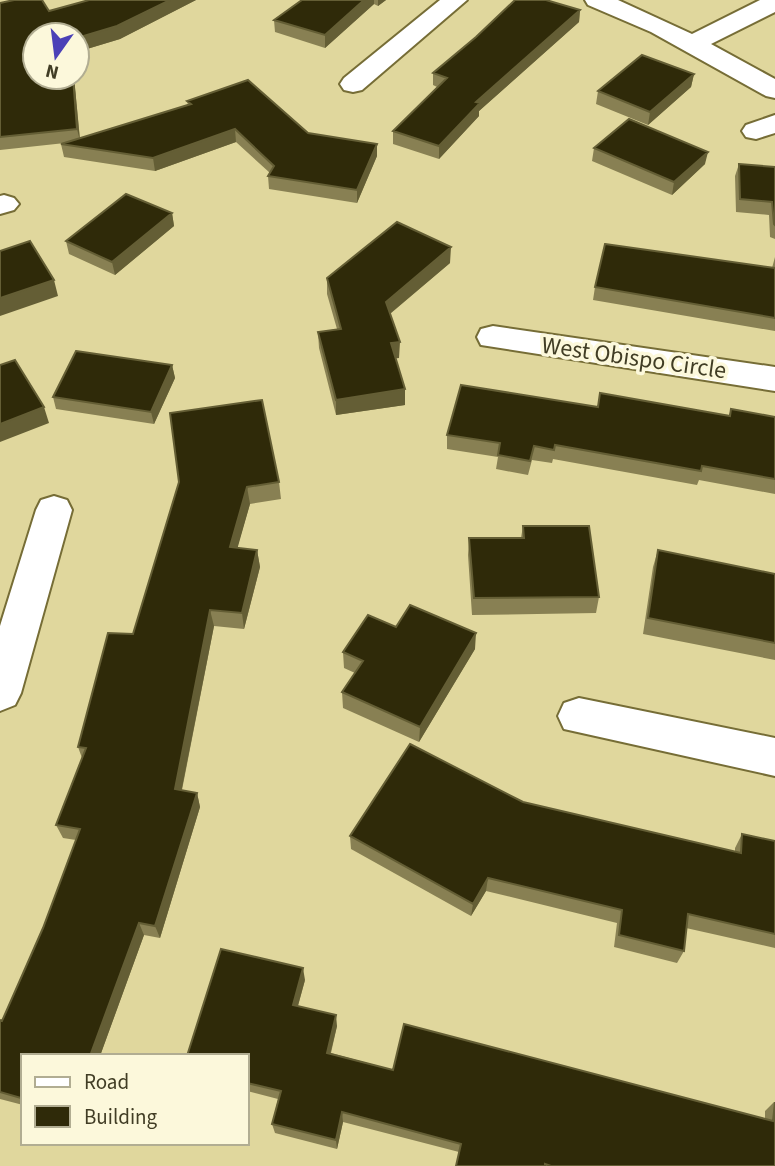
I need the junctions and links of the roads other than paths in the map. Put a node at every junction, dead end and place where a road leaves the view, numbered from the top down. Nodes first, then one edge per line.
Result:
1 (455, 0) edge
2 (597, 0) edge
3 (775, 2) edge
4 (692, 44) junction
5 (353, 85) dead end
6 (775, 90) edge
7 (493, 337) dead end
8 (775, 379) edge
9 (54, 510) dead end
10 (0, 693) edge
11 (579, 716) dead end
12 (775, 757) edge

1 - 5 street
2 - 4 street
3 - 4 street
4 - 6 street
7 - 8 street, West Obispo Circle
9 - 10 street
11 - 12 street

